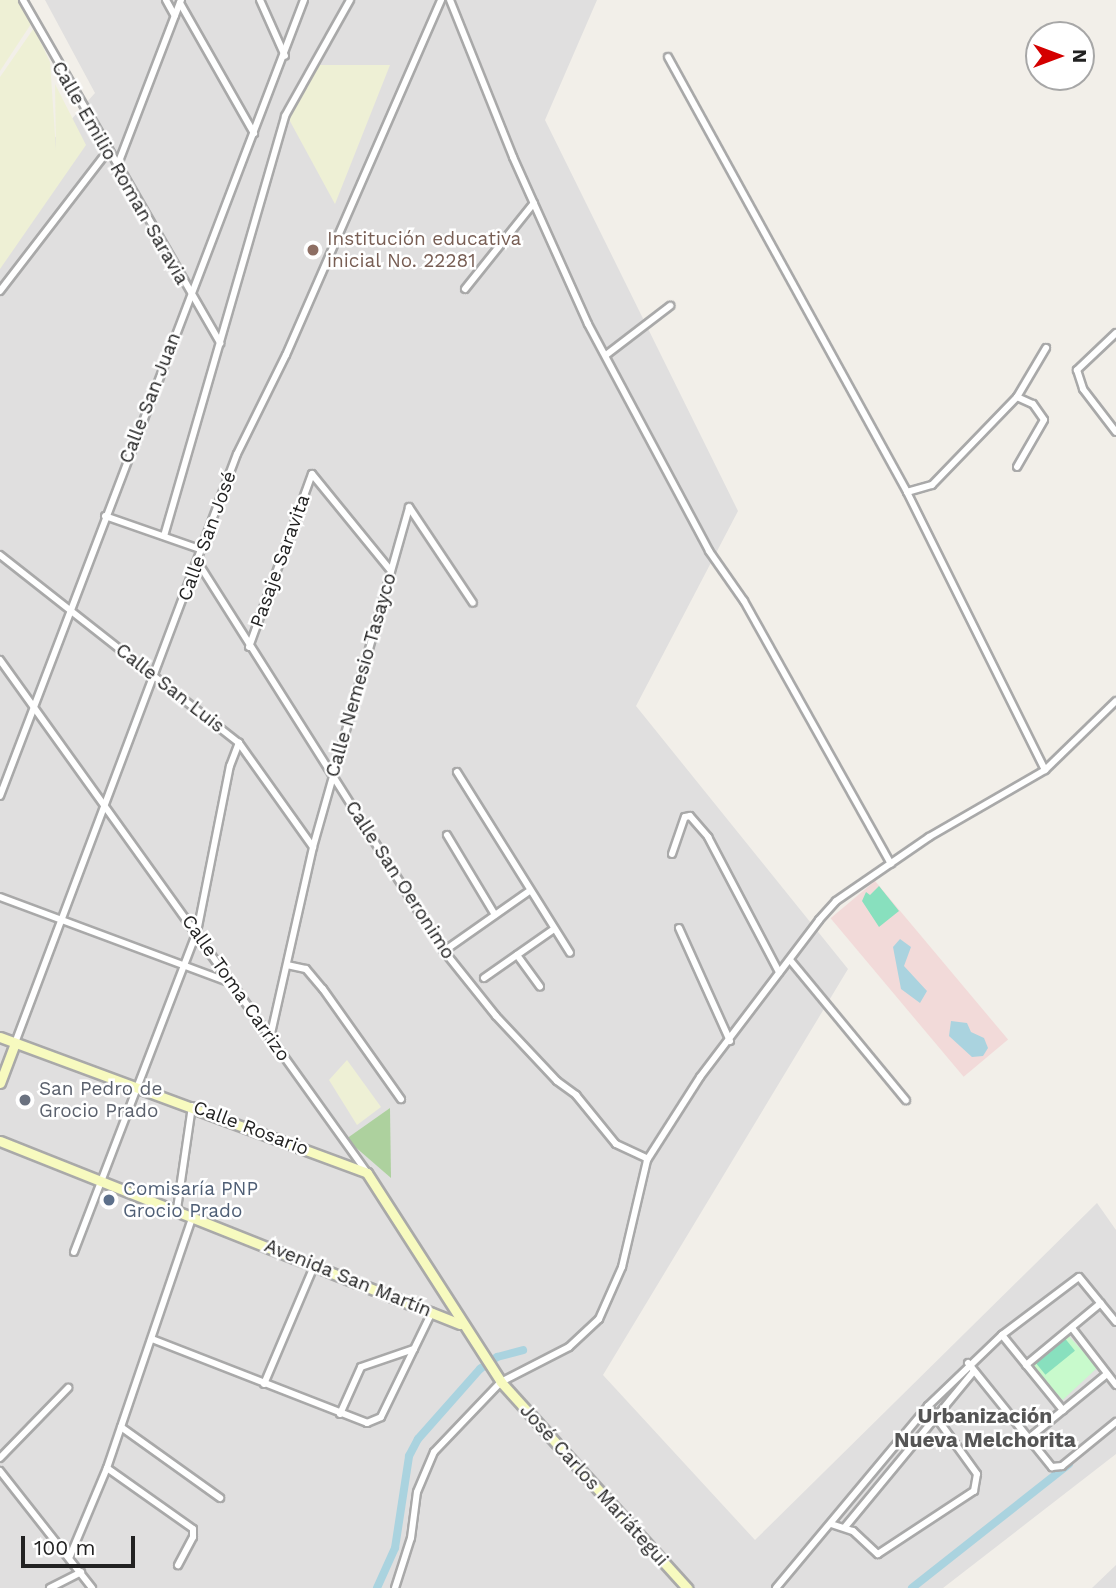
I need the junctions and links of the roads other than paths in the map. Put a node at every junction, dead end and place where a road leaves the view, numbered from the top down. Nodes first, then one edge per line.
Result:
1 (166, 0) edge
2 (260, 0) edge
3 (304, 0) edge
4 (350, 0) edge
5 (442, 0) edge
6 (450, 0) edge
7 (181, 1) edge
8 (26, 2) edge
9 (175, 16) junction
10 (285, 56) junction
11 (668, 57) dead end
12 (254, 133) junction
13 (108, 150) junction
14 (118, 164) junction
15 (534, 203) junction
16 (465, 289) dead end
17 (0, 291) edge
18 (190, 296) junction
19 (670, 306) dead end
20 (1116, 333) edge
21 (220, 344) junction
22 (1046, 348) dead end
23 (606, 355) junction
24 (1017, 397) junction
25 (1116, 432) edge
26 (1017, 467) dead end
27 (906, 492) junction
28 (105, 516) junction
29 (164, 536) junction
30 (200, 550) junction
31 (0, 555) edge
32 (197, 561) junction
33 (391, 572) junction
34 (473, 603) dead end
35 (72, 611) junction
36 (248, 647) junction
37 (0, 660) edge
38 (155, 676) junction
39 (1116, 701) edge
40 (36, 709) junction
41 (239, 743) junction
42 (1045, 770) junction
43 (457, 772) dead end
44 (332, 775) junction
45 (0, 796) edge
46 (107, 807) junction
47 (447, 835) dead end
48 (313, 847) junction
49 (672, 854) dead end
50 (891, 864) junction
51 (528, 892) junction
52 (0, 897) edge
53 (495, 915) junction
54 (62, 923) junction
55 (679, 928) dead end
56 (554, 929) junction
57 (197, 932) junction
58 (444, 951) junction
59 (570, 953) dead end
60 (517, 955) junction
61 (790, 960) junction
62 (287, 965) junction
63 (182, 968) junction
64 (779, 972) junction
65 (484, 978) dead end
66 (230, 983) junction
67 (540, 987) dead end
68 (0, 1037) edge
69 (270, 1038) junction
70 (730, 1041) junction
71 (15, 1043) junction
72 (0, 1083) edge
73 (137, 1086) junction
74 (401, 1099) dead end
75 (906, 1100) dead end
76 (192, 1106) junction
77 (0, 1141) edge
78 (648, 1158) junction
79 (367, 1173) junction
80 (102, 1182) junction
81 (177, 1209) junction
82 (193, 1216) junction
83 (74, 1252) dead end
84 (315, 1264) junction
85 (1101, 1303) junction
86 (432, 1312) junction
87 (1116, 1322) edge
88 (460, 1324) junction
89 (1072, 1328) junction
90 (1002, 1335) junction
91 (152, 1339) junction
92 (414, 1349) junction
93 (488, 1362) joint
94 (968, 1363) junction
95 (1026, 1365) junction
96 (973, 1372) junction
97 (1107, 1374) junction
98 (501, 1382) junction
99 (264, 1384) junction
100 (1116, 1385) edge
101 (68, 1388) dead end
102 (928, 1406) junction
103 (1063, 1410) junction
104 (340, 1414) junction
105 (934, 1418) junction
106 (1116, 1422) edge
107 (121, 1427) junction
108 (1029, 1438) junction
109 (0, 1458) edge
110 (107, 1468) junction
111 (0, 1471) edge
112 (220, 1498) dead end
113 (831, 1524) junction
114 (845, 1527) junction
115 (70, 1556) junction
116 (178, 1565) dead end
117 (81, 1572) junction
118 (50, 1588) edge
119 (92, 1588) edge
120 (395, 1588) edge
121 (687, 1588) edge
122 (776, 1588) edge

1 - 9 street
2 - 10 street
3 - 10 street, Calle San Juan
4 - 21 street
5 - 30 street, Calle San José
6 - 15 street
7 - 9 street
7 - 12 street
8 - 13 street, Calle Emilio Roman Saravia
9 - 14 street
10 - 12 street, Calle San Juan
11 - 27 street
12 - 18 street, Calle San Juan
13 - 14 street, Calle Emilio Roman Saravia
13 - 17 street
14 - 18 street, Calle Emilio Roman Saravia
15 - 16 street
15 - 23 street
18 - 21 street, Calle Emilio Roman Saravia
18 - 28 street, Calle San Juan
19 - 23 street
20 - 25 street
21 - 29 street
22 - 24 street
23 - 50 street
24 - 26 street
24 - 27 street
27 - 42 street
28 - 29 street
28 - 35 street, Calle San Juan
29 - 30 street
30 - 32 street, Calle San José
31 - 35 street, Calle San Luis
32 - 36 street, Calle San Oeronimo
32 - 38 street, Calle San José
33 - 34 street, Calle Nemesio Tasayco
33 - 36 street, Pasaje Saravita
33 - 44 street, Calle Nemesio Tasayco
35 - 38 street, Calle San Luis
35 - 40 street, Calle San Juan
36 - 44 street, Calle San Oeronimo
37 - 40 street, Calle Toma Carrizo
38 - 41 street, Calle San Luis
38 - 46 street, Calle San José
39 - 42 street
40 - 45 street, Calle San Juan
40 - 46 street, Calle Toma Carrizo
41 - 48 street, Calle San Luis
41 - 57 street
42 - 50 street
43 - 51 street
44 - 48 street, Calle Nemesio Tasayco
44 - 58 street, Calle San Oeronimo
46 - 54 street, Calle San José
46 - 57 street, Calle Toma Carrizo
47 - 53 street
48 - 62 street, Calle Nemesio Tasayco
49 - 64 street
50 - 61 street
51 - 53 street
51 - 56 street
52 - 54 street
53 - 58 street
54 - 63 street
54 - 71 street, Calle San José
55 - 70 street
56 - 59 street
56 - 60 street
57 - 63 street
57 - 66 street, Calle Toma Carrizo
58 - 78 street, Calle San Oeronimo
60 - 65 street
60 - 67 street
61 - 64 street
61 - 75 street
62 - 69 street, Calle Nemesio Tasayco
62 - 74 street
63 - 66 street
63 - 73 street
64 - 70 street
66 - 69 street, Calle Toma Carrizo
68 - 71 main road, Calle Rosario
69 - 79 street, Calle Toma Carrizo
70 - 78 street
71 - 72 main road, Calle San José
71 - 73 main road, Calle Rosario
73 - 76 main road, Calle Rosario
73 - 80 street
76 - 79 main road, Calle Rosario
76 - 81 street
77 - 80 main road, Avenida San Martín
78 - 98 street
79 - 88 main road, Calle Toma Carrizo
80 - 81 main road, Avenida San Martín
80 - 83 street
81 - 82 main road, Avenida San Martín
82 - 84 main road, Avenida San Martín
82 - 91 street
84 - 86 main road, Avenida San Martín
84 - 99 street
85 - 87 street
85 - 89 street
85 - 90 street
86 - 88 main road, Avenida San Martín
86 - 92 street
88 - 93 main road, Calle Toma Carrizo
89 - 95 street
89 - 97 street
90 - 94 street
90 - 95 street
91 - 99 street
91 - 107 street
92 - 104 street
92 - 104 street
93 - 98 main road, José Carlos Mariátegui
94 - 96 street
94 - 102 street
95 - 103 street
96 - 105 street
96 - 108 street
97 - 100 street
97 - 103 street
98 - 120 street
98 - 121 main road, José Carlos Mariátegui
99 - 104 street
101 - 109 street
102 - 105 street
102 - 113 street
103 - 108 street
105 - 114 street
105 - 114 street
106 - 108 street
107 - 110 street
107 - 112 street
110 - 115 street
110 - 116 street
111 - 115 street
113 - 114 street
113 - 122 street
115 - 117 street
117 - 118 street
117 - 119 street

